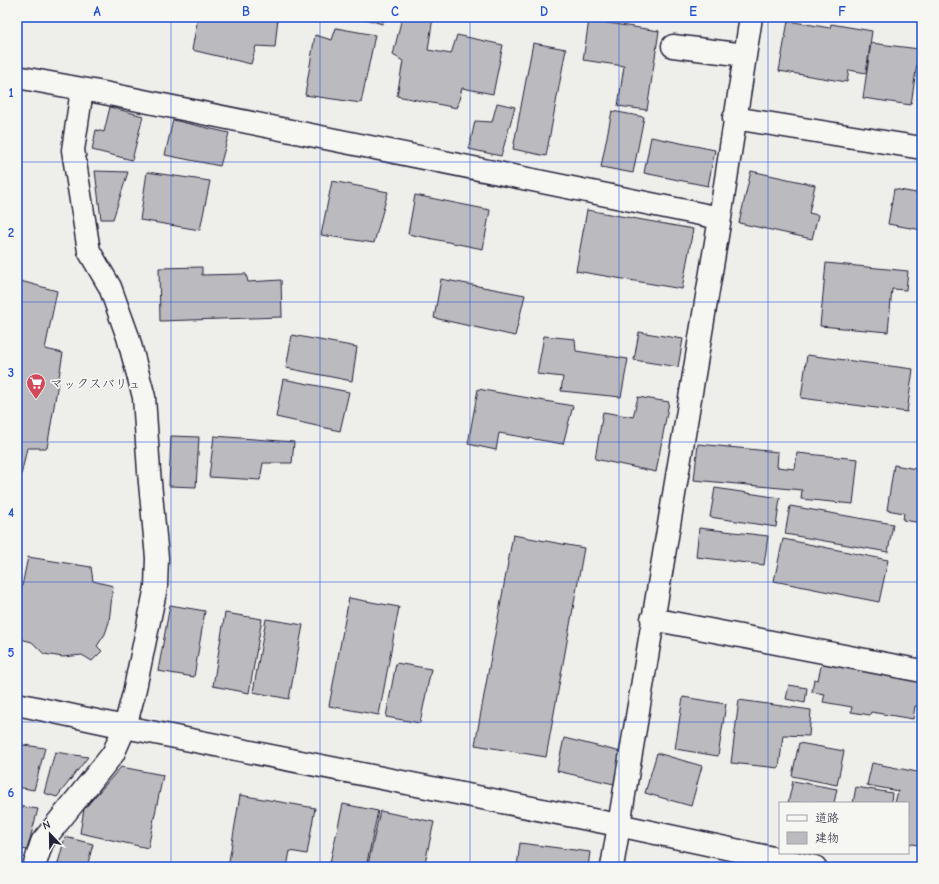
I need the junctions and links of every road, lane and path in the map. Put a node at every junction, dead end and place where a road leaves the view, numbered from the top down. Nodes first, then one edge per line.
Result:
1 (751, 17) edge
2 (673, 46) dead end
3 (745, 55) junction
4 (17, 77) edge
5 (82, 90) junction
6 (734, 118) junction
7 (922, 148) edge
8 (720, 218) junction
9 (652, 619) junction
10 (922, 671) edge
11 (17, 704) edge
12 (125, 727) junction
13 (618, 825) junction
14 (34, 867) edge
15 (612, 867) edge
16 (815, 867) edge

1 - 3 street
2 - 3 street
3 - 6 street
4 - 5 street
5 - 8 street
5 - 12 street
6 - 7 street
6 - 8 street
8 - 9 street
9 - 10 street
9 - 13 street
11 - 12 street
12 - 13 street
12 - 14 street
13 - 15 street
13 - 16 street

